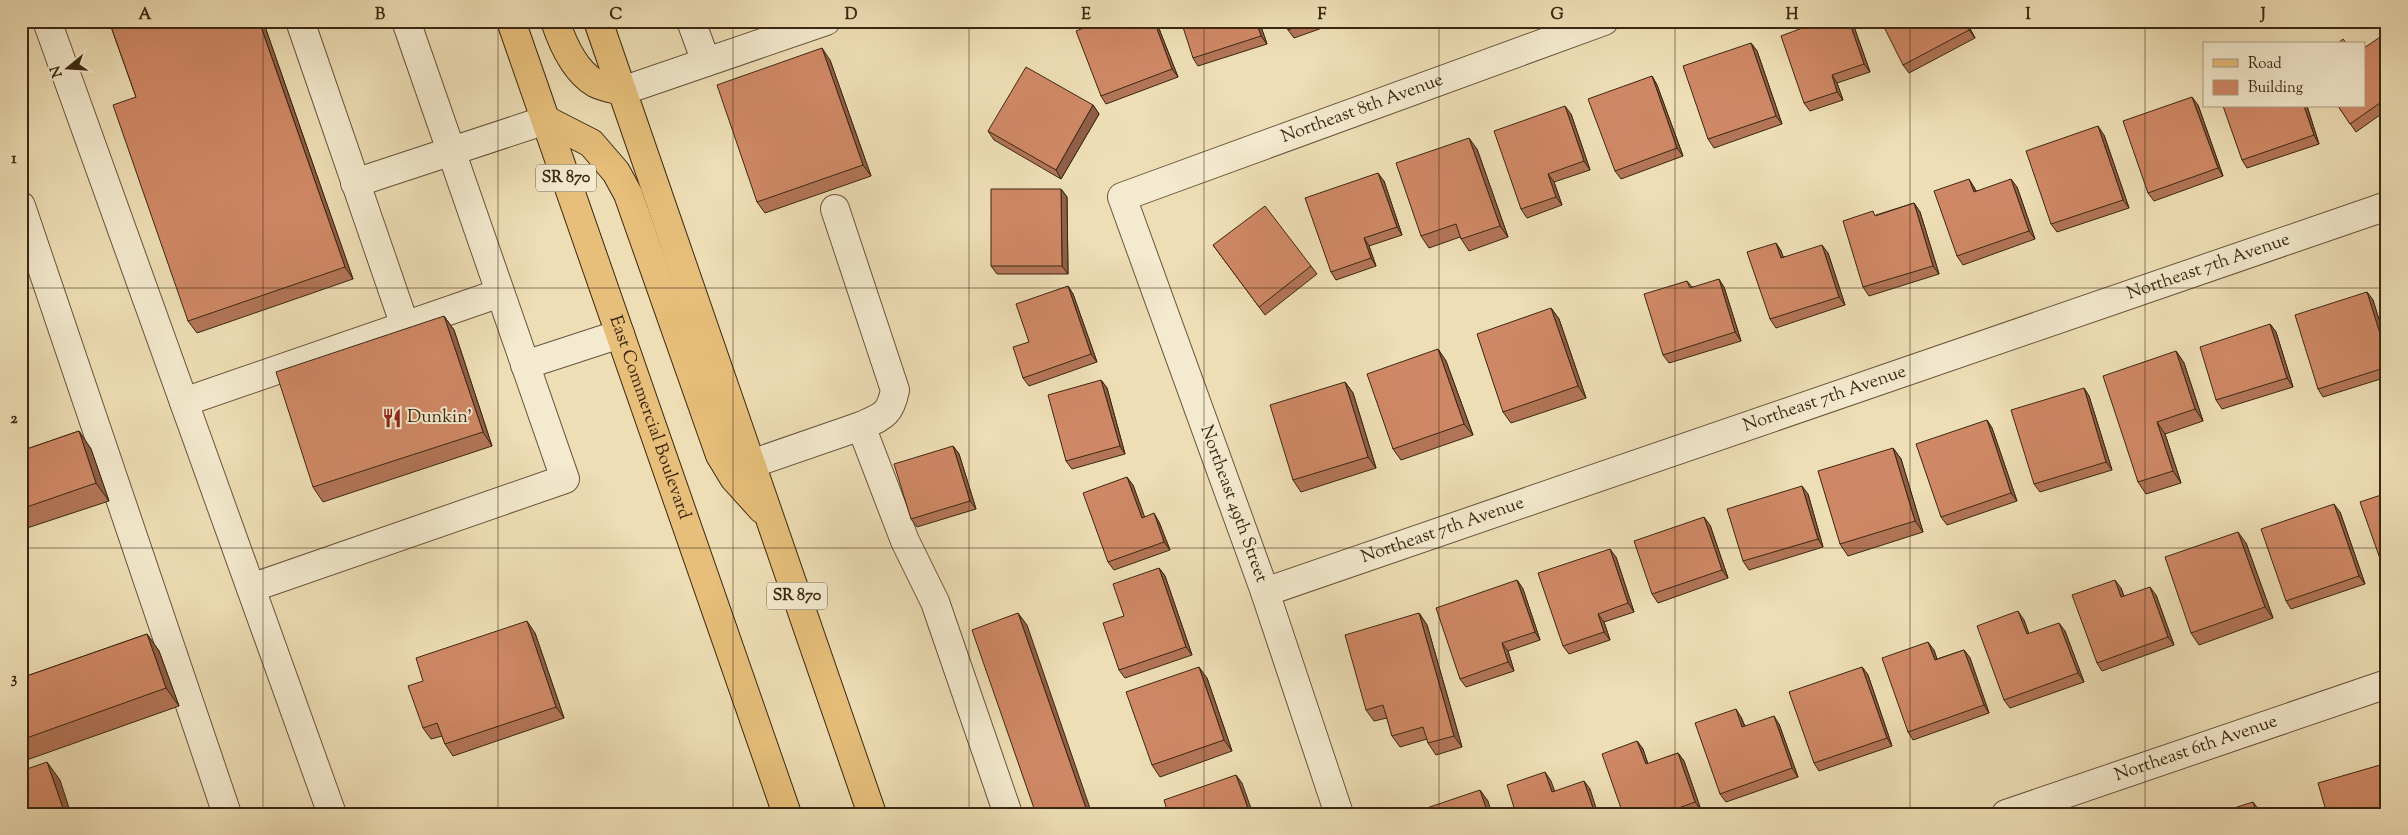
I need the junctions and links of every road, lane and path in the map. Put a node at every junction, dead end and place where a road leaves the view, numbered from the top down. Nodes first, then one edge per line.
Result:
1 (47, 21) edge
2 (300, 21) edge
3 (406, 21) edge
4 (511, 21) edge
5 (555, 21) edge
6 (598, 21) edge
7 (691, 21) edge
8 (826, 21) edge
9 (1604, 21) edge
10 (706, 62) junction
11 (622, 91) junction
12 (546, 120) junction
13 (451, 152) junction
14 (356, 183) junction
15 (1122, 197) joint
16 (21, 206) edge
17 (2387, 206) edge
18 (835, 209) dead end
19 (500, 293) junction
20 (405, 326) junction
21 (620, 334) junction
22 (525, 365) junction
23 (184, 402) junction
24 (862, 426) junction
25 (751, 464) junction
26 (770, 518) junction
27 (251, 588) junction
28 (1265, 592) junction
29 (2387, 684) edge
30 (227, 814) edge
31 (332, 814) edge
32 (787, 814) edge
33 (872, 814) edge
34 (1008, 814) edge
35 (1339, 814) edge
36 (2006, 814) edge

1 - 23 street
2 - 14 street
3 - 13 street
4 - 12 main road, East Commercial Boulevard / SR 870
5 - 11 main road
6 - 11 main road, SR 870
7 - 10 street
8 - 10 street
9 - 15 street, Northeast 8th Avenue
10 - 11 street
11 - 25 main road, SR 870
12 - 13 street
12 - 21 main road, East Commercial Boulevard / SR 870
12 - 26 main road
13 - 14 street
13 - 19 street
14 - 20 street
15 - 28 street, Northeast 49th Street
16 - 30 street
17 - 28 street, Northeast 7th Avenue
18 - 24 street
19 - 20 street
19 - 22 street
20 - 23 street
21 - 22 street
21 - 32 main road, East Commercial Boulevard / SR 870
22 - 27 street
23 - 27 street
24 - 25 street
24 - 34 street
25 - 26 main road, SR 870
26 - 33 main road, SR 870
27 - 31 street
28 - 35 street, Northeast 49th Street
29 - 36 street, Northeast 6th Avenue

